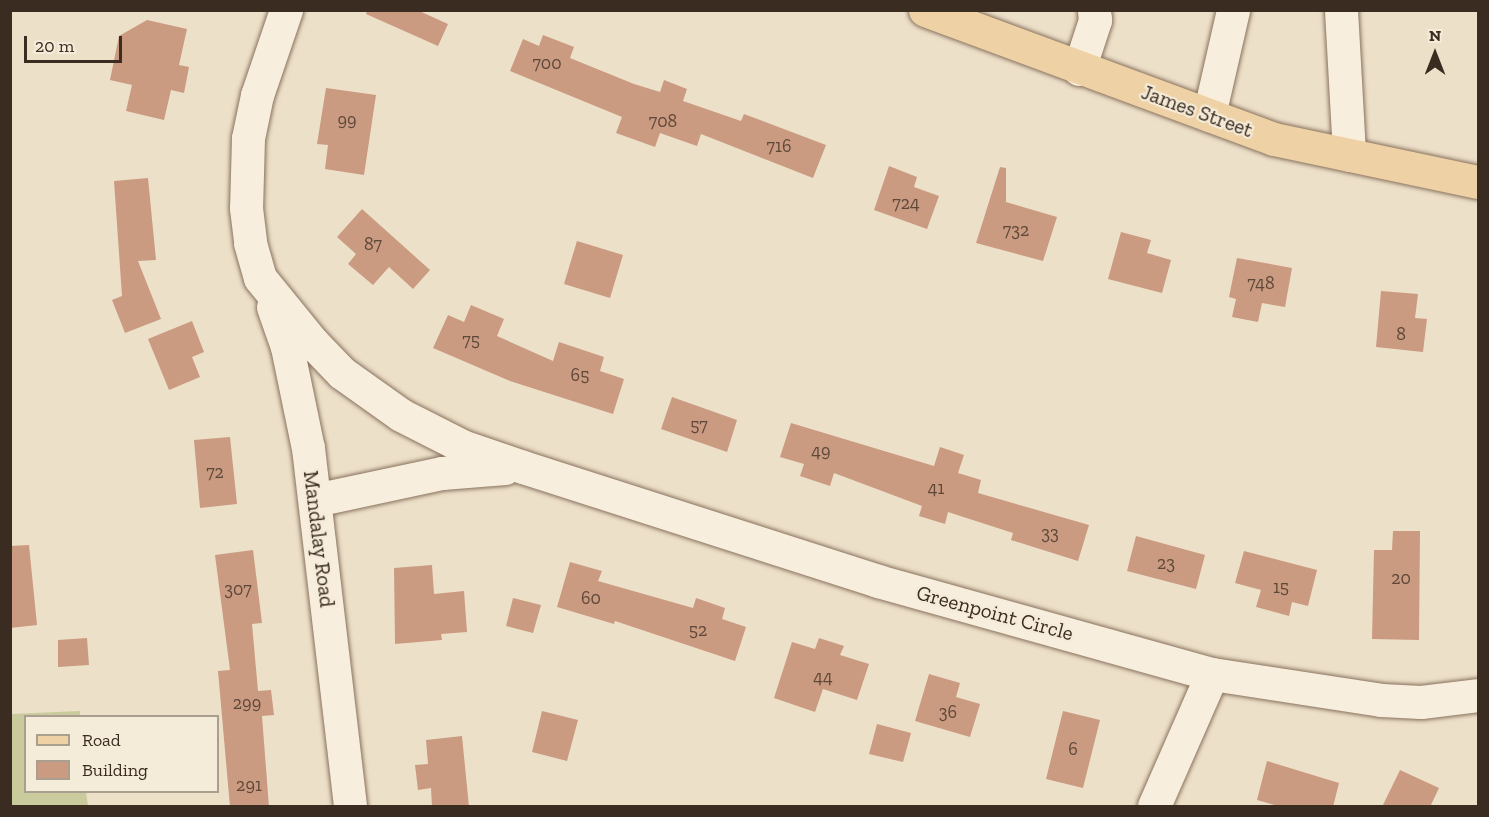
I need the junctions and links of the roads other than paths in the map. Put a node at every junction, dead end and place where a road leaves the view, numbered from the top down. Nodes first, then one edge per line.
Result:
1 (286, 10) edge
2 (924, 10) edge
3 (1094, 10) edge
4 (1233, 10) edge
5 (1341, 10) edge
6 (976, 20) edge
7 (1079, 69) junction
8 (1209, 116) junction
9 (1349, 154) junction
10 (1479, 182) edge
11 (260, 278) junction
12 (523, 467) junction
13 (315, 500) junction
14 (1212, 674) junction
15 (1479, 695) edge
16 (350, 807) edge
17 (1154, 807) edge

1 - 11 street, Greenpoint Circle
2 - 6 main road, James Street
3 - 7 street
4 - 8 street
5 - 9 street
6 - 7 main road, James Street
7 - 8 main road, James Street
8 - 9 main road, James Street
9 - 10 main road, James Street
11 - 12 street, Greenpoint Circle
11 - 13 street, Mandalay Road
12 - 13 street, Greenpoint Circle
12 - 14 street, Greenpoint Circle
13 - 16 street, Mandalay Road
14 - 15 street, Greenpoint Circle
14 - 17 street

